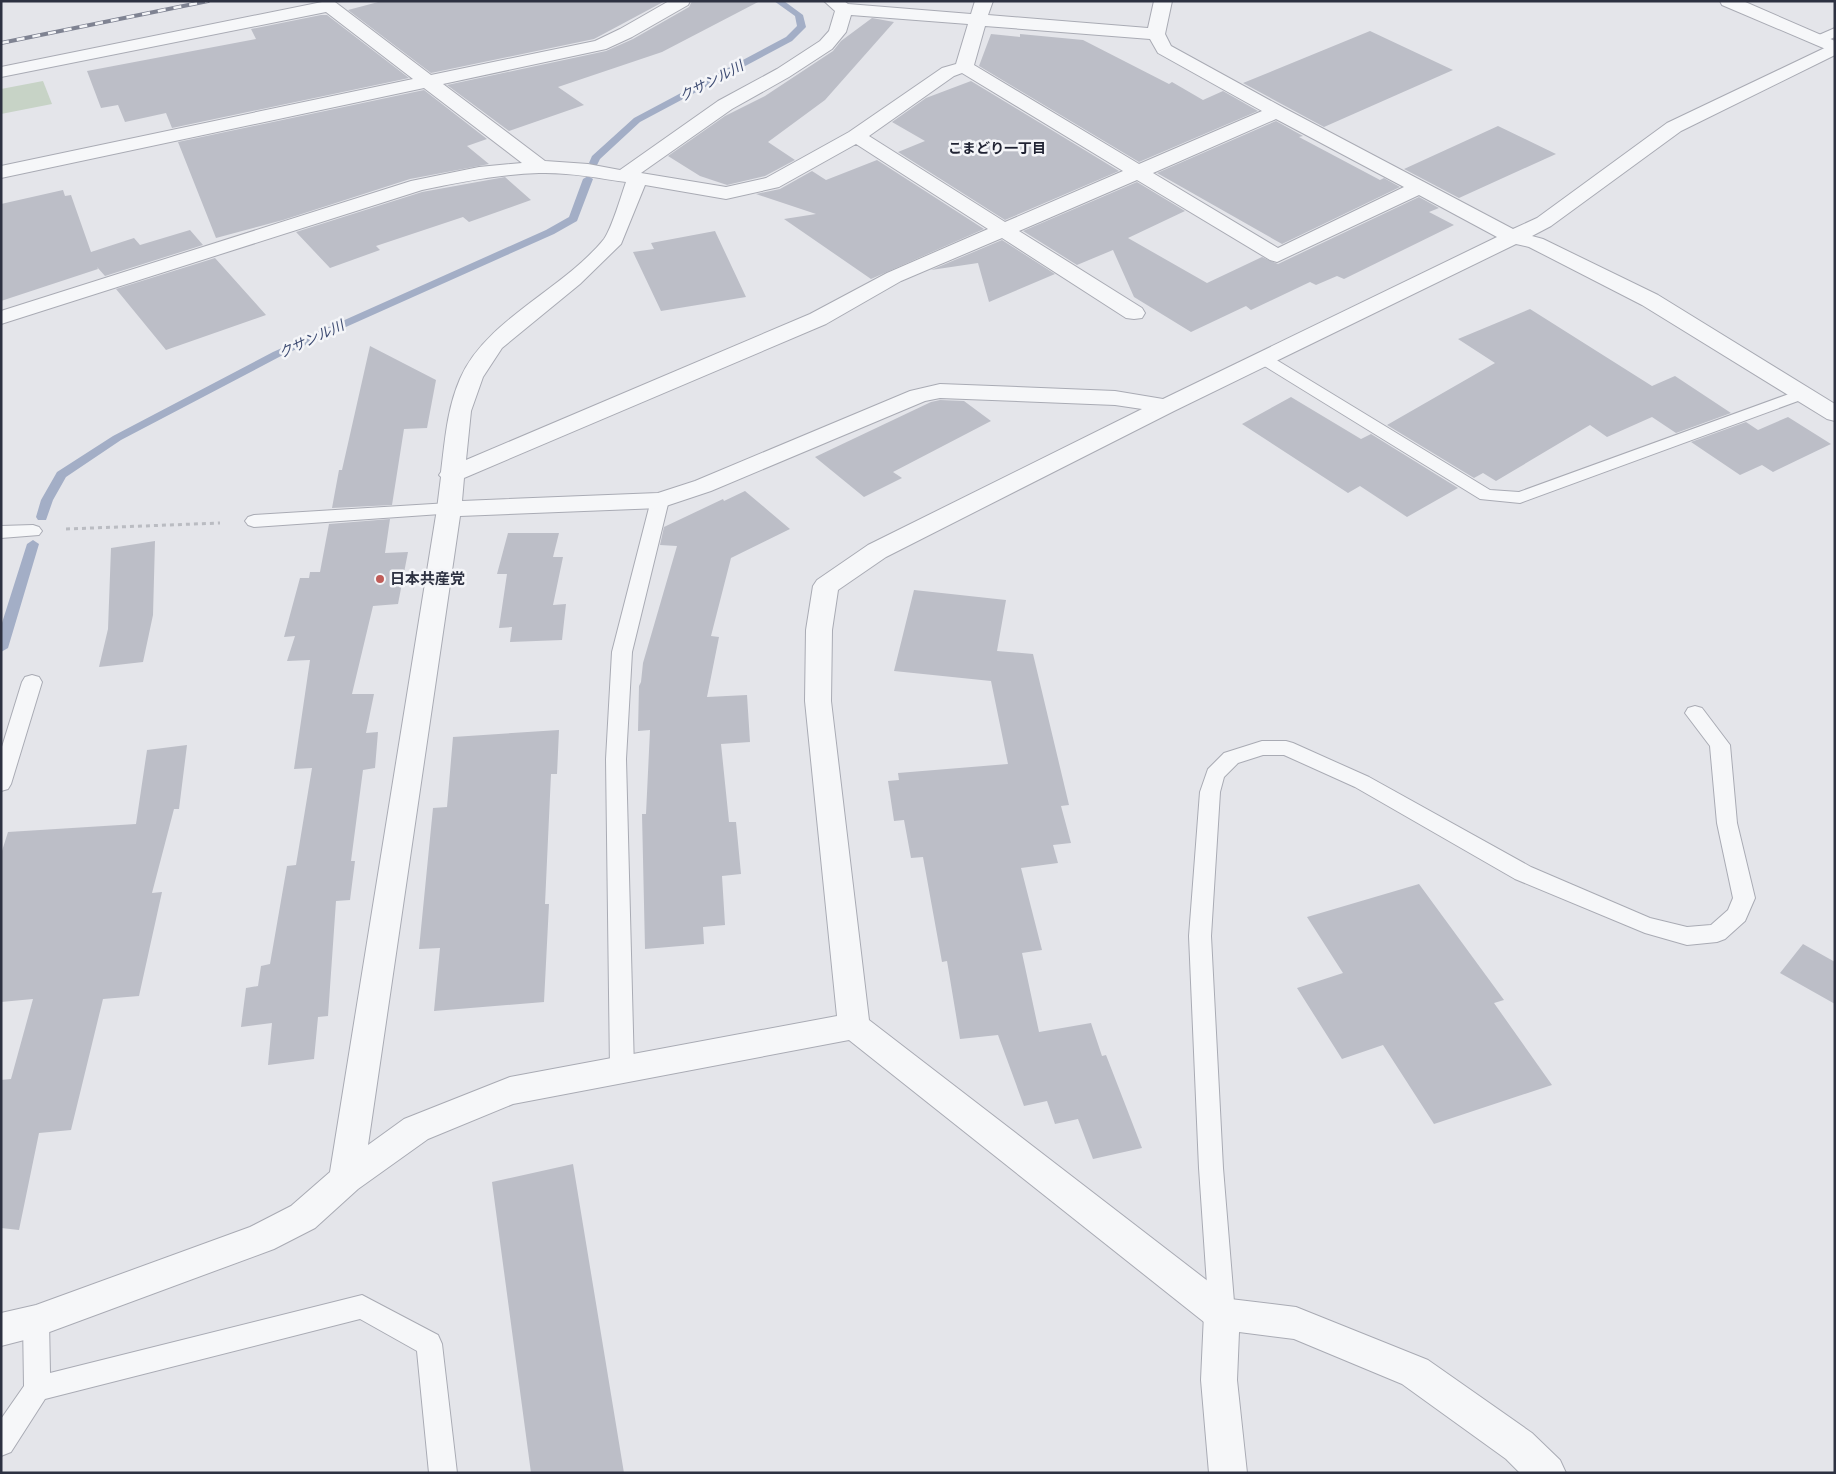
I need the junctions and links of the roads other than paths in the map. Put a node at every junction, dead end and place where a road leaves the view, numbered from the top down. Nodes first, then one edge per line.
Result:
1 (354, 1) edge
2 (682, 1) edge
3 (1163, 1) edge
4 (1728, 1) edge
5 (838, 5) edge
6 (329, 6) junction
7 (981, 10) edge
8 (1835, 32) edge
9 (1156, 34) junction
10 (1829, 46) edge
11 (964, 67) junction
12 (1, 72) edge
13 (429, 82) junction
14 (1277, 112) junction
15 (856, 136) junction
16 (540, 167) junction
17 (1, 172) edge
18 (1139, 172) junction
19 (631, 177) junction
20 (1420, 187) junction
21 (1002, 229) junction
22 (1512, 236) junction
23 (1134, 313) dead end
24 (1, 318) edge
25 (1264, 358) junction
26 (1803, 394) junction
27 (1166, 406) junction
28 (1831, 407) edge
29 (452, 475) junction
30 (660, 500) junction
31 (449, 509) junction
32 (254, 521) road end
33 (33, 531) road end
34 (1, 532) edge
35 (32, 682) dead end
36 (1695, 713) dead end
37 (1, 784) edge
38 (854, 1026) junction
39 (622, 1070) junction
40 (346, 1179) junction
41 (1222, 1314) junction
42 (36, 1321) junction
43 (1, 1330) edge
44 (37, 1389) junction
45 (1, 1443) edge
46 (443, 1473) edge
47 (1228, 1473) edge
48 (1547, 1473) edge

1 - 6 street
2 - 13 street
3 - 9 street
4 - 10 street
5 - 7 street
5 - 19 street
6 - 12 street
6 - 13 street
7 - 9 street
7 - 11 street
8 - 10 lane
9 - 14 street
10 - 22 street
11 - 15 street
11 - 18 street
13 - 16 street
13 - 17 street
14 - 18 street
14 - 20 street
15 - 19 street
15 - 21 street
16 - 19 street
16 - 24 street
18 - 20 street
18 - 21 street
19 - 29 street
20 - 22 street
21 - 23 street
21 - 29 street
22 - 25 street
22 - 26 street
25 - 26 lane
25 - 27 street
26 - 28 street
27 - 30 street
27 - 38 street
29 - 31 street
30 - 31 street
30 - 39 lane
31 - 32 lane
31 - 40 street
33 - 34 lane
35 - 37 lane
36 - 41 lane
38 - 39 street
38 - 41 street
39 - 40 street
40 - 42 street
41 - 47 street
41 - 48 street
42 - 43 street
42 - 44 lane
44 - 45 lane
44 - 46 lane

